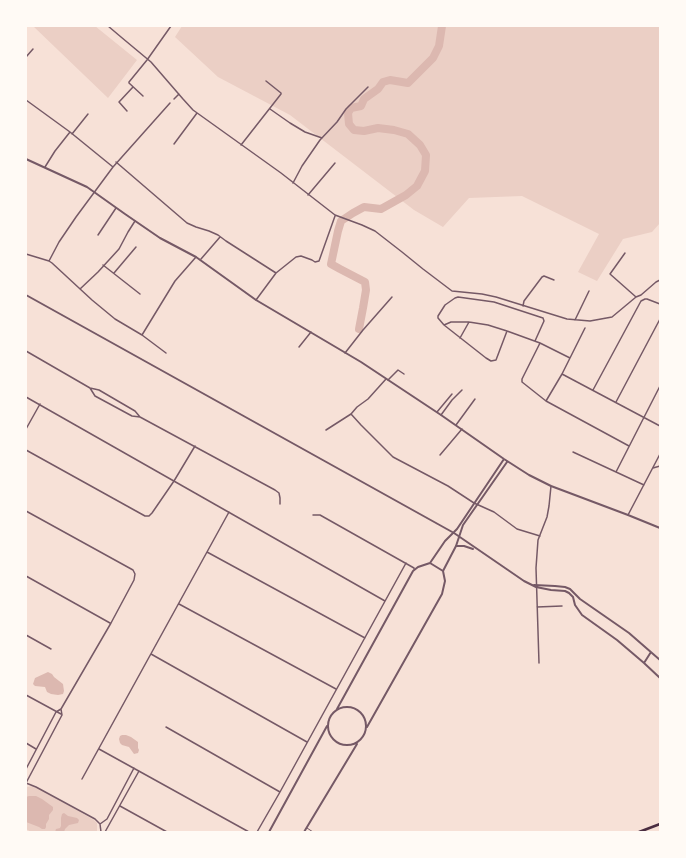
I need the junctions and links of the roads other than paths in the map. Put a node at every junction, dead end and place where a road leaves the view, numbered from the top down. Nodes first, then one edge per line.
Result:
1 (108, 26) edge
2 (171, 26) edge
3 (33, 49) dead end
4 (26, 57) edge
5 (148, 60) junction
6 (266, 81) dead end
7 (133, 87) junction
8 (368, 87) dead end
9 (179, 94) junction
10 (143, 96) dead end
11 (174, 99) dead end
12 (26, 100) edge
13 (170, 103) dead end
14 (270, 109) junction
15 (127, 111) dead end
16 (197, 112) junction
17 (88, 114) dead end
18 (71, 133) junction
19 (322, 138) junction
20 (174, 144) dead end
21 (241, 145) junction
22 (26, 159) edge
23 (116, 162) junction
24 (335, 163) dead end
25 (45, 167) junction
26 (113, 167) junction
27 (293, 182) junction
28 (94, 192) junction
29 (308, 195) junction
30 (116, 208) junction
31 (335, 215) junction
32 (135, 221) junction
33 (98, 235) dead end
34 (220, 237) junction
35 (136, 247) dead end
36 (625, 253) dead end
37 (26, 254) edge
38 (196, 257) junction
39 (200, 260) junction
40 (49, 261) junction
41 (104, 265) junction
42 (114, 273) junction
43 (276, 273) junction
44 (554, 280) dead end
45 (660, 280) edge
46 (80, 289) junction
47 (589, 292) dead end
48 (140, 294) dead end
49 (26, 296) edge
50 (392, 297) dead end
51 (636, 297) junction
52 (256, 300) junction
53 (660, 304) edge
54 (523, 306) junction
55 (660, 319) edge
56 (575, 320) junction
57 (469, 322) junction
58 (444, 325) junction
59 (585, 328) dead end
60 (507, 331) junction
61 (311, 332) junction
62 (142, 335) junction
63 (460, 338) junction
64 (535, 341) junction
65 (540, 343) junction
66 (299, 347) dead end
67 (26, 351) edge
68 (345, 352) junction
69 (166, 353) dead end
70 (570, 358) junction
71 (404, 374) dead end
72 (562, 374) junction
73 (387, 380) junction
74 (660, 386) edge
75 (90, 388) junction
76 (462, 390) dead end
77 (593, 390) junction
78 (452, 394) dead end
79 (26, 397) edge
80 (475, 399) dead end
81 (546, 401) junction
82 (616, 402) junction
83 (40, 404) junction
84 (437, 412) junction
85 (351, 414) junction
86 (441, 415) junction
87 (140, 417) junction
88 (644, 418) junction
89 (457, 424) junction
90 (660, 426) edge
91 (462, 429) junction
92 (26, 430) edge
93 (326, 430) dead end
94 (195, 446) junction
95 (629, 446) junction
96 (26, 450) edge
97 (573, 452) dead end
98 (660, 454) edge
99 (440, 455) dead end
100 (504, 459) junction
101 (507, 462) junction
102 (660, 466) edge
103 (653, 468) junction
104 (616, 472) junction
105 (174, 481) junction
106 (644, 485) junction
107 (551, 486) junction
108 (475, 503) junction
109 (280, 504) dead end
110 (26, 511) edge
111 (229, 512) junction
112 (313, 515) dead end
113 (628, 515) junction
114 (660, 528) edge
115 (454, 533) junction
116 (540, 536) junction
117 (459, 537) junction
118 (456, 546) junction
119 (476, 550) junction
120 (207, 552) junction
121 (430, 563) junction
122 (406, 564) junction
123 (413, 571) junction
124 (443, 571) junction
125 (26, 576) edge
126 (536, 586) junction
127 (385, 601) junction
128 (179, 604) junction
129 (562, 606) dead end
130 (537, 607) junction
131 (111, 623) junction
132 (26, 635) edge
133 (365, 638) junction
134 (52, 649) dead end
135 (651, 652) junction
136 (151, 654) junction
137 (660, 660) edge
138 (539, 662) dead end
139 (644, 663) junction
140 (660, 678) edge
141 (336, 690) junction
142 (26, 695) edge
143 (61, 709) junction
144 (338, 709) junction
145 (56, 712) junction
146 (62, 715) junction
147 (328, 726) junction
148 (166, 727) dead end
149 (367, 727) junction
150 (307, 742) junction
151 (26, 743) edge
152 (358, 743) junction
153 (98, 748) junction
154 (36, 749) junction
155 (26, 768) edge
156 (134, 768) junction
157 (140, 771) junction
158 (82, 779) dead end
159 (26, 783) edge
160 (280, 792) junction
161 (120, 806) junction
162 (100, 824) junction
163 (660, 824) edge
164 (306, 828) junction
165 (101, 832) edge
166 (105, 832) edge
167 (167, 832) edge
168 (249, 832) edge
169 (257, 832) edge
170 (269, 832) edge
171 (304, 832) edge
172 (313, 832) edge
173 (639, 832) edge

1 - 5 street
2 - 5 street
3 - 4 street
5 - 7 street
5 - 9 street
6 - 14 street
7 - 10 street
7 - 15 street
8 - 19 street
9 - 11 street
9 - 16 street
12 - 18 street
13 - 23 street
14 - 19 street
14 - 21 street
16 - 20 street
16 - 21 street
17 - 18 street
18 - 25 street
18 - 26 street
19 - 27 street
21 - 27 street
22 - 25 street
23 - 26 street
23 - 34 street
24 - 29 street
25 - 28 street
26 - 28 street
27 - 29 street
28 - 30 street
28 - 40 street
29 - 31 street
30 - 32 street
30 - 33 street
31 - 43 street
31 - 54 street
32 - 38 street
32 - 41 street
34 - 39 street
34 - 43 street
35 - 42 street
36 - 51 street
37 - 40 street
38 - 39 street
38 - 62 street
39 - 52 street
40 - 46 street
41 - 42 street
41 - 46 street
42 - 48 street
43 - 52 street
44 - 54 street
45 - 51 street
46 - 62 street
47 - 56 street
49 - 115 street
50 - 68 street
51 - 56 street
52 - 61 street
53 - 77 street
54 - 56 street
55 - 82 street
57 - 58 street
57 - 60 street
57 - 63 street
58 - 63 street
58 - 64 street
59 - 70 street
60 - 63 street
60 - 64 street
61 - 66 street
61 - 68 street
62 - 69 street
64 - 65 street
65 - 70 street
65 - 81 street
67 - 75 street
68 - 73 street
70 - 72 street
71 - 73 street
72 - 77 street
72 - 81 street
73 - 84 street
73 - 85 street
74 - 88 street
75 - 87 street
75 - 87 street
76 - 86 street
77 - 82 street
78 - 84 street
79 - 83 street
80 - 89 street
81 - 95 street
82 - 88 street
83 - 92 street
83 - 105 street
84 - 86 street
85 - 93 street
85 - 108 street
86 - 89 street
87 - 94 street
88 - 90 street
88 - 95 street
89 - 91 street
91 - 99 street
91 - 100 street
94 - 105 street
94 - 109 street
95 - 104 street
96 - 105 street
97 - 104 street
98 - 103 street
100 - 101 street
100 - 108 street
101 - 107 street
101 - 108 street
102 - 103 street
103 - 106 street
104 - 106 street
105 - 111 street
106 - 113 street
107 - 113 street
107 - 116 street
108 - 115 street
108 - 116 street
108 - 117 street
110 - 131 street
111 - 120 street
111 - 127 street
112 - 122 street
113 - 114 street
115 - 117 street
115 - 121 street
116 - 126 street
117 - 118 street
117 - 119 street
118 - 119 street
118 - 124 street
119 - 126 street
120 - 128 street
120 - 133 street
121 - 123 street
121 - 124 street
122 - 123 street
122 - 127 street
123 - 144 street
124 - 149 street
125 - 131 street
126 - 130 street
126 - 135 street
126 - 139 street
127 - 133 street
128 - 136 street
128 - 141 street
129 - 130 street
130 - 138 street
131 - 143 street
132 - 134 street
133 - 141 street
135 - 137 street
135 - 139 street
136 - 150 street
136 - 153 street
139 - 140 street
141 - 150 street
142 - 145 street
143 - 145 street
143 - 146 street
144 - 147 street
144 - 149 street
145 - 146 street
145 - 154 street
146 - 159 street
147 - 152 street
147 - 170 street
148 - 160 street
149 - 152 street
150 - 160 street
151 - 154 street
152 - 164 street
153 - 156 street
153 - 158 street
154 - 155 street
156 - 157 street
156 - 162 street
157 - 161 street
157 - 168 street
159 - 162 street
160 - 169 street
161 - 166 street
161 - 167 street
162 - 165 street
163 - 173 main road
164 - 171 street
164 - 172 lane

